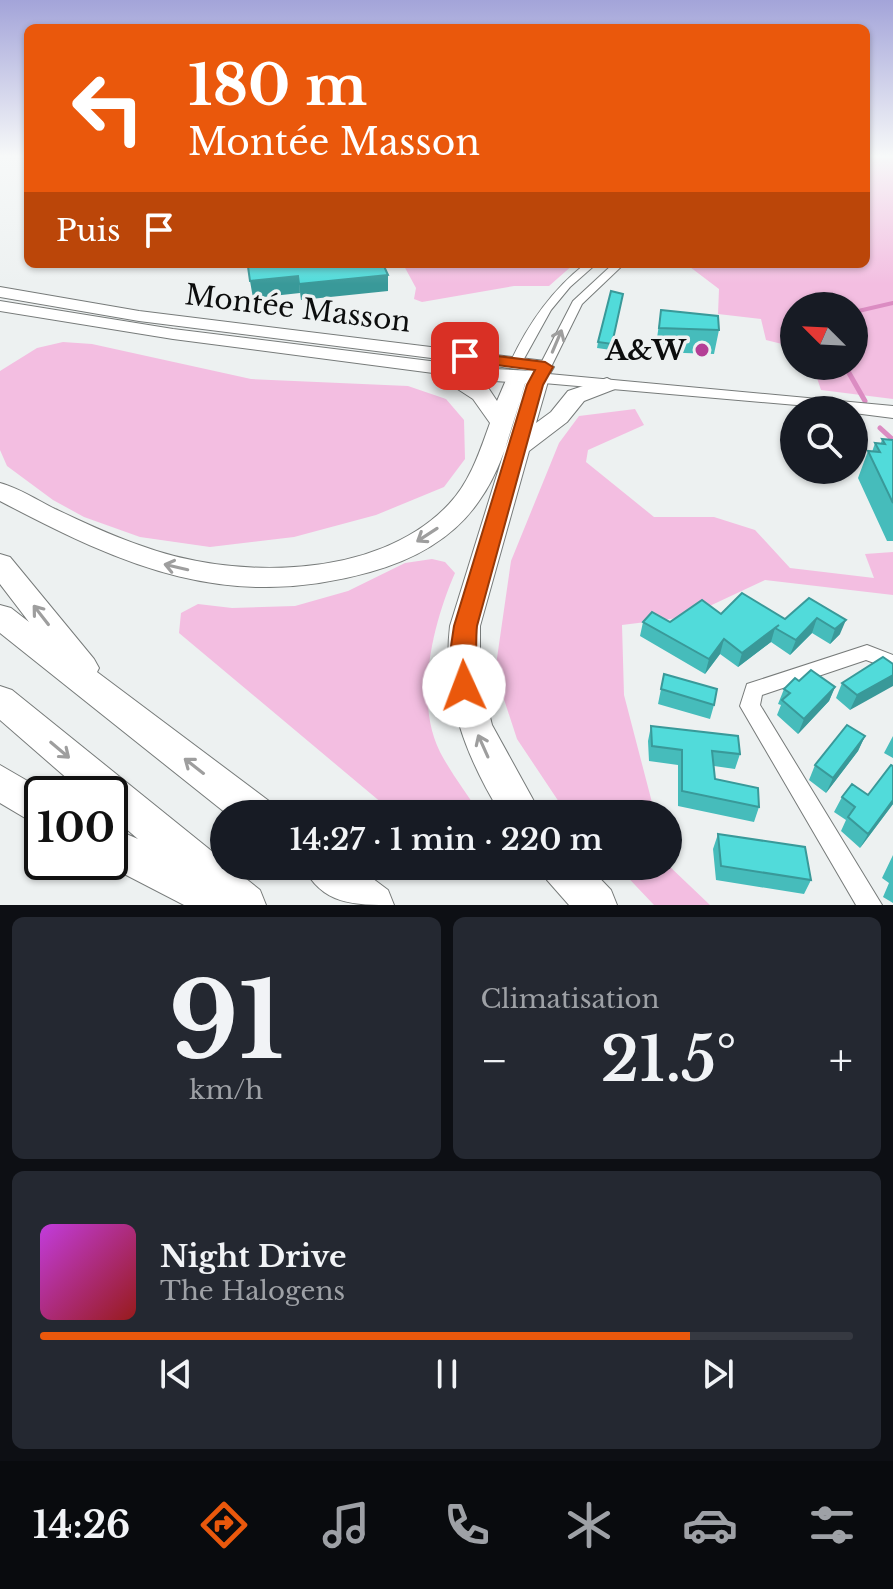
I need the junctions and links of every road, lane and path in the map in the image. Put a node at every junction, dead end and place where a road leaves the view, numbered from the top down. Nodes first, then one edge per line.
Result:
1 (587, 268) edge
2 (615, 268) edge
3 (0, 292) edge
4 (0, 306) edge
5 (440, 369) junction
6 (529, 371) junction
7 (607, 384) junction
8 (780, 399) edge
9 (780, 399) edge
10 (868, 409) edge
11 (893, 412) edge
12 (500, 421) junction
13 (517, 448) junction
14 (0, 491) edge
15 (0, 564) edge
16 (0, 616) edge
17 (893, 663) edge
18 (106, 699) junction
19 (0, 700) edge
20 (0, 782) edge
21 (24, 798) edge
22 (238, 800) edge
23 (514, 800) edge
24 (128, 855) edge
25 (341, 880) edge
26 (574, 880) edge
27 (227, 905) edge
28 (245, 905) edge
29 (373, 905) edge
30 (596, 905) edge
31 (870, 905) edge

1 - 6 street
6 -> 2 street
3 - 6 main road, Montée Masson
4 - 5 main road, Montée Masson
5 - 6 main road, Montée Masson
5 - 12 highway
6 - 7 street, Montée Masson
6 - 8 street, Montée Masson
6 - 12 highway
6 - 13 highway
7 - 9 street, Montée Masson
7 - 13 highway
10 - 11 street, Montée Masson
12 -> 14 highway
23 -> 13 highway
18 -> 15 highway
16 - 18 highway
17 - 31 street
22 -> 18 highway
19 -> 28 highway
20 - 21 highway
24 - 27 highway
25 - 29 highway
26 - 30 highway

